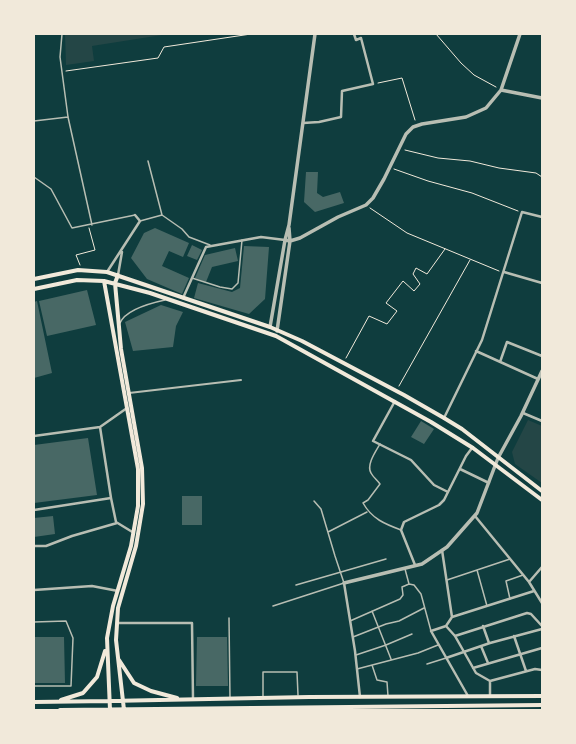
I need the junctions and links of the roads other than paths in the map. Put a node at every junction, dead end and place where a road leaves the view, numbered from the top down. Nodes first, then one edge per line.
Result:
1 (62, 34) edge
2 (315, 34) edge
3 (354, 34) edge
4 (520, 34) edge
5 (501, 90) junction
6 (542, 98) edge
7 (68, 117) junction
8 (34, 121) edge
9 (303, 123) junction
10 (148, 161) dead end
11 (34, 177) edge
12 (135, 215) joint
13 (162, 215) junction
14 (542, 217) edge
15 (140, 221) junction
16 (92, 225) junction
17 (289, 225) junction
18 (242, 240) junction
19 (284, 240) junction
20 (290, 241) junction
21 (211, 246) junction
22 (122, 250) junction
23 (107, 272) junction
24 (504, 272) junction
25 (118, 275) junction
26 (192, 278) junction
27 (34, 279) edge
28 (104, 281) junction
29 (114, 283) junction
30 (542, 283) edge
31 (34, 289) edge
32 (183, 298) junction
33 (168, 299) junction
34 (119, 327) junction
35 (270, 327) junction
36 (277, 330) junction
37 (269, 333) junction
38 (276, 336) junction
39 (476, 351) junction
40 (542, 356) edge
41 (500, 362) junction
42 (542, 371) edge
43 (538, 379) junction
44 (241, 380) dead end
45 (129, 393) junction
46 (395, 401) junction
47 (127, 408) junction
48 (523, 413) junction
49 (444, 418) junction
50 (542, 421) edge
51 (100, 427) junction
52 (34, 436) edge
53 (380, 444) junction
54 (473, 448) junction
55 (498, 458) junction
56 (495, 465) junction
57 (460, 469) junction
58 (489, 484) junction
59 (542, 491) edge
60 (448, 492) junction
61 (111, 498) junction
62 (542, 500) edge
63 (314, 501) dead end
64 (34, 510) edge
65 (368, 511) junction
66 (474, 516) junction
67 (117, 523) junction
68 (401, 530) junction
69 (328, 532) junction
70 (134, 533) junction
71 (34, 546) edge
72 (442, 550) junction
73 (386, 559) dead end
74 (510, 559) junction
75 (415, 565) junction
76 (542, 567) edge
77 (405, 568) junction
78 (477, 570) junction
79 (340, 572) junction
80 (523, 575) junction
81 (447, 580) junction
82 (529, 582) junction
83 (344, 583) junction
84 (409, 584) junction
85 (296, 585) dead end
86 (34, 590) edge
87 (118, 591) junction
88 (534, 592) junction
89 (510, 599) junction
90 (542, 603) edge
91 (273, 606) dead end
92 (487, 606) junction
93 (424, 608) junction
94 (372, 611) junction
95 (452, 617) junction
96 (229, 618) dead end
97 (350, 620) junction
98 (34, 622) edge
99 (117, 623) junction
100 (446, 626) junction
101 (483, 626) junction
102 (542, 626) edge
103 (378, 628) junction
104 (542, 629) edge
105 (432, 631) junction
106 (412, 634) dead end
107 (455, 636) junction
108 (514, 636) junction
109 (353, 637) junction
110 (489, 643) junction
111 (106, 645) junction
112 (386, 645) junction
113 (439, 645) junction
114 (481, 646) junction
115 (542, 648) edge
116 (463, 652) junction
117 (520, 654) junction
118 (356, 655) junction
119 (118, 658) junction
120 (446, 658) junction
121 (391, 660) junction
122 (427, 664) dead end
123 (488, 664) junction
124 (372, 665) junction
125 (472, 668) junction
126 (357, 669) junction
127 (542, 670) edge
128 (526, 672) junction
129 (490, 681) junction
130 (34, 686) edge
131 (490, 696) junction
132 (542, 696) edge
133 (298, 697) junction
134 (360, 697) junction
135 (388, 697) junction
136 (468, 697) junction
137 (230, 698) junction
138 (263, 698) junction
139 (181, 699) junction
140 (193, 699) junction
141 (122, 701) junction
142 (34, 702) edge
143 (56, 702) junction
144 (109, 702) junction
145 (542, 705) edge
146 (428, 708) edge
147 (328, 709) edge
148 (60, 710) edge
149 (71, 710) edge
150 (110, 710) edge
151 (124, 710) edge
152 (144, 710) edge

1 - 7 lane
2 - 9 street
3 - 9 street
4 - 5 street
5 - 6 street
5 - 20 street
7 - 8 lane
7 - 16 lane
9 - 17 street
10 - 13 lane
11 - 16 lane
12 - 15 street
12 - 16 lane
13 - 15 lane
13 - 21 lane
14 - 24 street
15 - 22 street
17 - 19 street
17 - 20 street
18 - 19 street
18 - 21 street
18 - 26 lane
19 - 20 street
19 - 35 street
20 - 36 street
21 - 26 street
22 - 23 street
22 - 25 street
23 - 25 main road
23 - 27 main road
23 - 28 main road
24 - 30 street
24 - 39 street
25 - 29 main road
25 - 32 main road
26 - 32 street
28 - 29 main road
28 - 31 main road
28 - 47 main road
29 - 33 main road
29 - 34 main road
32 - 35 main road
33 - 34 lane
33 - 37 main road
34 - 45 main road
35 - 36 main road
35 - 37 main road
36 - 38 street
36 - 49 main road
37 - 38 main road
38 - 46 main road
39 - 41 street
39 - 49 street
40 - 41 street
41 - 43 street
42 - 43 street
43 - 48 street
44 - 45 street
45 - 99 main road
46 - 53 street
46 - 54 main road
47 - 51 street
47 - 70 main road
48 - 50 street
48 - 55 street
49 - 55 main road
51 - 52 street
51 - 61 street
53 - 60 street
53 - 65 lane
54 - 56 main road
54 - 57 street
55 - 56 street
55 - 59 main road
56 - 58 street
56 - 62 main road
57 - 58 street
57 - 60 street
58 - 66 street
60 - 68 street
61 - 64 street
61 - 67 street
63 - 69 lane
65 - 68 lane
65 - 69 lane
66 - 72 street
66 - 74 street
67 - 70 street
67 - 71 street
68 - 75 street
69 - 79 lane
70 - 87 main road
72 - 75 street
72 - 81 street
73 - 79 lane
74 - 78 lane
74 - 80 street
75 - 77 street
76 - 82 street
77 - 83 street
77 - 84 lane
78 - 81 lane
78 - 92 lane
79 - 83 lane
79 - 85 lane
80 - 82 street
80 - 89 lane
81 - 95 street
82 - 88 street
83 - 91 lane
83 - 97 street
84 - 93 lane
84 - 94 lane
86 - 87 street
87 - 111 main road
88 - 89 street
88 - 90 street
89 - 92 street
92 - 95 street
93 - 103 lane
93 - 105 lane
94 - 97 lane
94 - 103 lane
95 - 100 street
96 - 137 lane
97 - 109 street
98 - 130 lane
99 - 119 main road
99 - 140 street
100 - 105 street
100 - 107 street
101 - 102 street
101 - 107 street
101 - 110 street
103 - 109 lane
103 - 112 lane
104 - 108 street
105 - 113 street
106 - 112 lane
107 - 116 street
108 - 110 street
108 - 117 street
109 - 118 street
110 - 114 street
111 - 143 main road
111 - 144 main road
112 - 118 lane
112 - 121 lane
113 - 120 street
113 - 121 lane
114 - 116 street
114 - 123 street
115 - 117 street
116 - 120 street
116 - 125 street
117 - 123 street
117 - 128 street
118 - 126 street
119 - 139 main road
119 - 141 main road
120 - 122 lane
120 - 136 street
121 - 124 lane
123 - 125 street
124 - 126 lane
124 - 135 lane
125 - 129 street
126 - 134 street
127 - 128 street
128 - 129 street
129 - 131 street
131 - 132 main road
131 - 136 main road
133 - 134 main road
133 - 138 main road
133 - 138 lane
134 - 135 main road
135 - 136 main road
137 - 138 main road
137 - 140 main road
139 - 140 main road
139 - 141 main road
141 - 144 main road
141 - 151 main road
142 - 143 main road
143 - 144 main road
144 - 150 main road
145 - 146 main road
146 - 147 main road
147 - 152 main road
148 - 149 main road
149 - 150 main road
150 - 151 main road
151 - 152 main road

